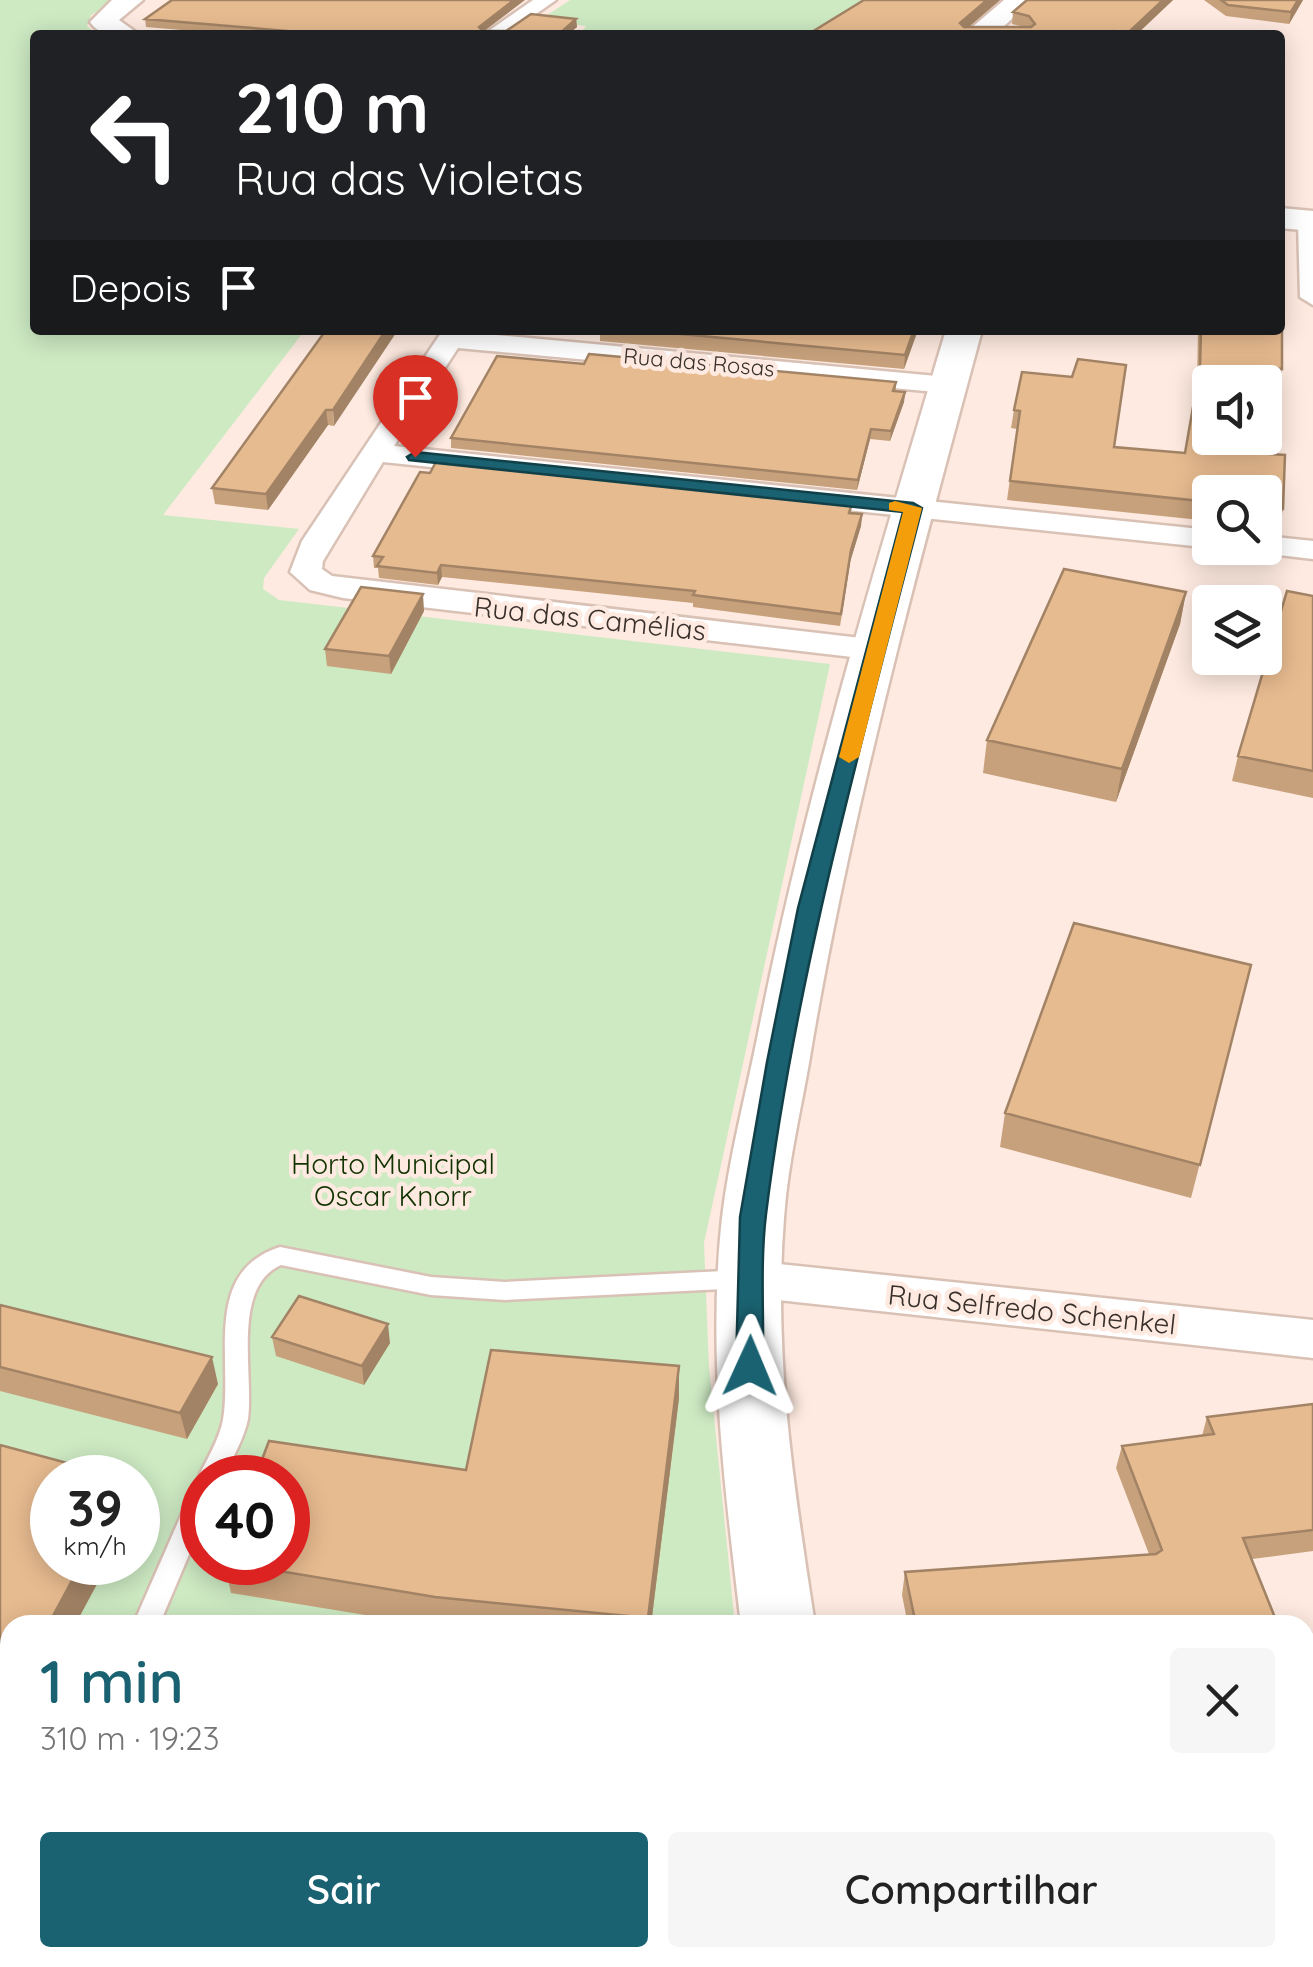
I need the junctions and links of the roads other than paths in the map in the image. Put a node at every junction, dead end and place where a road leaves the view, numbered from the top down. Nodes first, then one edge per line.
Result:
1 (546, 0) edge
2 (1020, 0) edge
3 (501, 30) edge
4 (983, 30) edge
5 (1301, 220) edge
6 (1313, 298) edge
7 (452, 335) edge
8 (463, 335) edge
9 (962, 335) edge
10 (947, 385) junction
11 (376, 453) junction
12 (913, 508) junction
13 (1192, 537) edge
14 (1282, 547) edge
15 (1313, 550) edge
16 (878, 650) junction
17 (751, 1279) junction
18 (1313, 1339) edge
19 (221, 1455) edge
20 (180, 1547) edge
21 (150, 1615) edge
22 (777, 1615) edge

1 - 3 street
2 - 4 street
5 - 6 street
7 - 11 street
8 - 10 street, Rua das Rosas
9 - 10 street
10 - 12 street
11 - 12 street
11 - 16 street, Rua das Camélias
12 - 13 street
12 - 16 street
14 - 15 street
16 - 17 street
17 - 18 street, Rua Selfredo Schenkel
17 - 19 lane
17 - 22 street
20 - 21 lane

